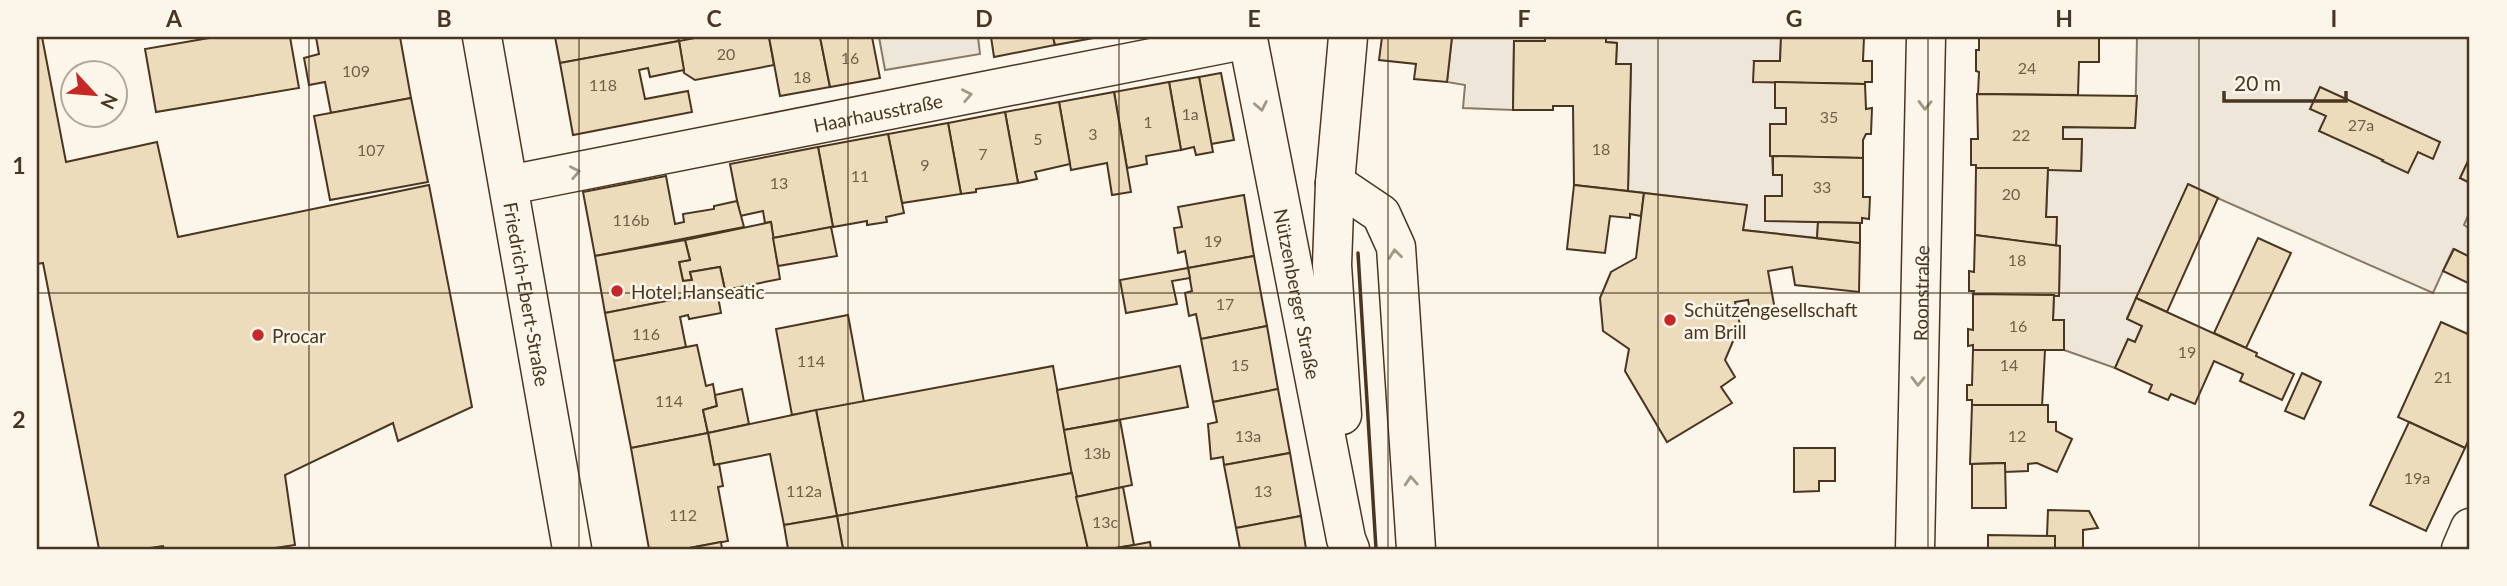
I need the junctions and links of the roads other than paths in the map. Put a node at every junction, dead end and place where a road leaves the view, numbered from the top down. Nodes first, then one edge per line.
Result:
1 (482, 37) edge
2 (1348, 37) edge
3 (1926, 37) edge
4 (1248, 39) joint
5 (1335, 183) junction
6 (509, 185) junction
7 (2470, 528) edge
8 (572, 549) edge
9 (1351, 549) edge
10 (1416, 549) edge
11 (1915, 549) edge
12 (2461, 549) edge

1 - 6 street, Friedrich-Ebert-Straße
2 - 5 street, Nützenberger Straße
3 -> 11 street, Roonstraße
6 -> 4 street, Haarhausstraße
4 -> 9 street, Nützenberger Straße
5 - 9 street, Nützenberger Straße
10 -> 5 street
6 - 8 street, Friedrich-Ebert-Straße
7 - 12 street

